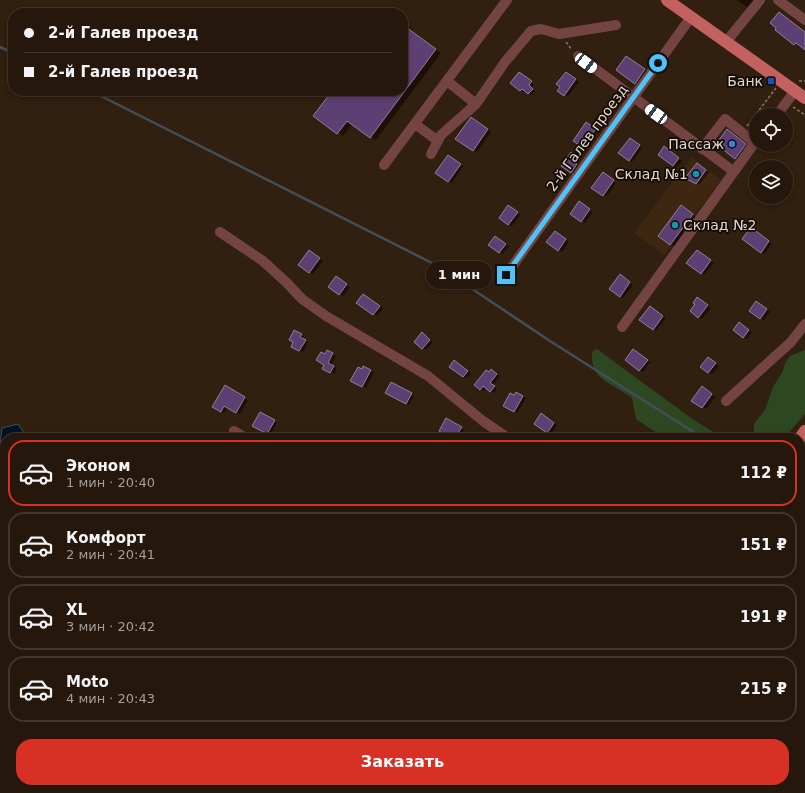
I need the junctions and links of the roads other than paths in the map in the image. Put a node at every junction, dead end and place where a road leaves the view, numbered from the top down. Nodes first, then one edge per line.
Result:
1 (507, 0) edge
2 (667, 0) edge
3 (760, 0) edge
4 (778, 0) edge
5 (692, 17) junction
6 (805, 20) edge
7 (616, 25) dead end
8 (726, 42) junction
9 (578, 56) road end
10 (447, 81) junction
11 (796, 86) junction
12 (633, 97) junction
13 (805, 98) edge
14 (476, 104) junction
15 (782, 108) edge
16 (415, 124) junction
17 (749, 137) edge
18 (438, 141) junction
19 (702, 149) junction
20 (749, 150) edge
21 (431, 154) dead end
22 (384, 165) dead end
23 (733, 171) junction
24 (220, 232) dead end
25 (506, 275) dead end
26 (805, 324) edge
27 (622, 327) dead end
28 (726, 400) dead end
29 (234, 431) dead end
30 (237, 433) edge
31 (501, 433) edge

1 - 10 street
2 - 5 main road
3 - 8 street
4 - 6 street
5 - 8 main road
5 - 12 street, 2-й Галев проезд
7 - 14 street
8 - 11 main road
9 - 12 street
10 - 14 street
10 - 16 street
11 - 13 main road
11 - 15 street
12 - 19 street
12 - 25 street, 2-й Галев проезд
14 - 18 street
16 - 18 street
16 - 22 street
17 - 19 street
18 - 21 street
19 - 23 street
20 - 23 street
23 - 27 street
24 - 31 street
26 - 28 street
29 - 30 street

